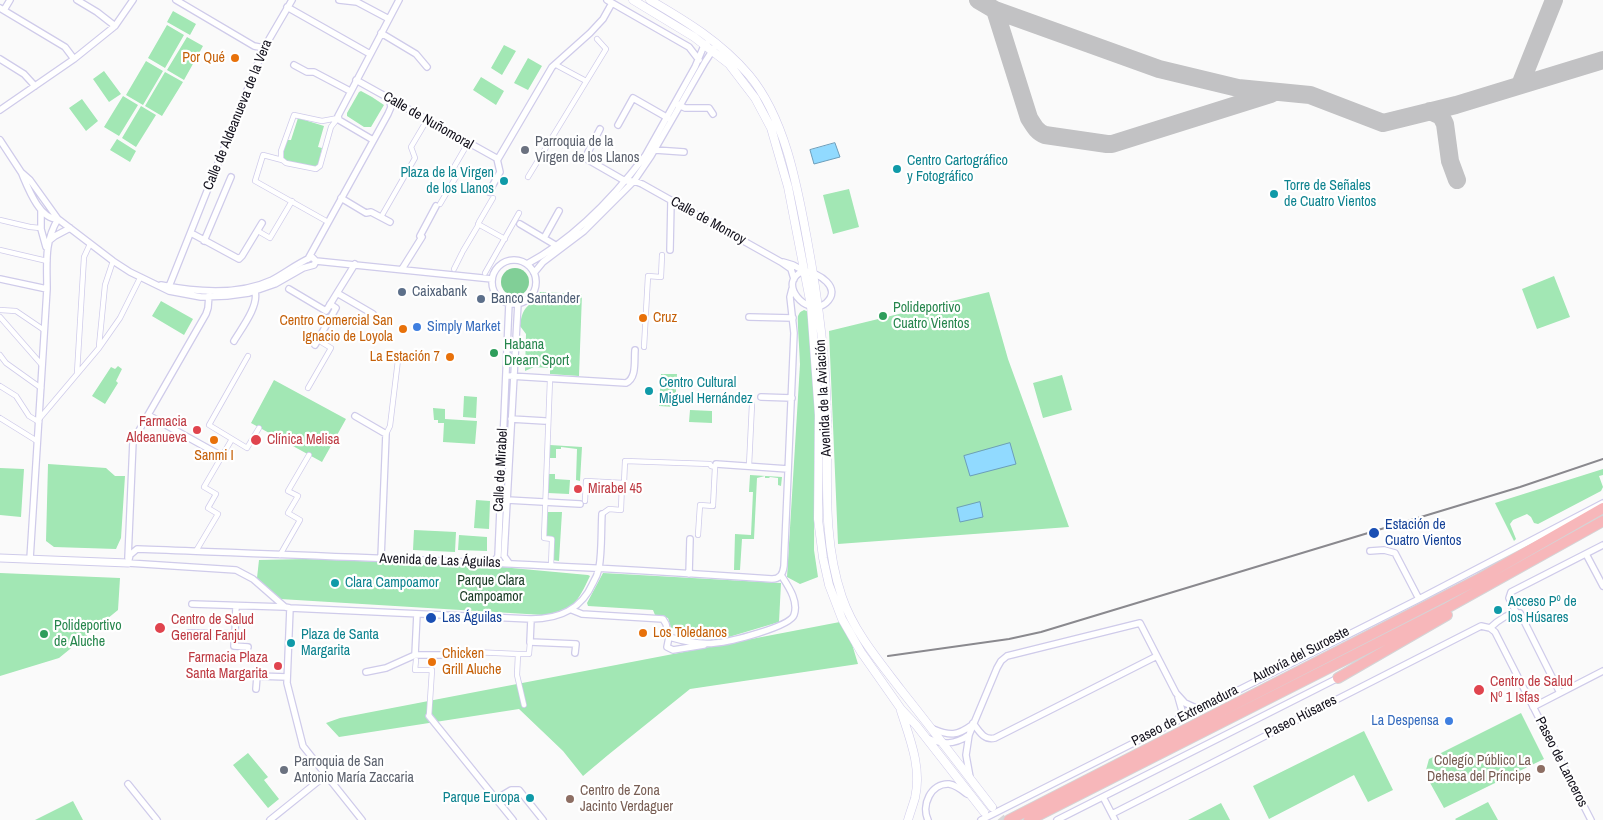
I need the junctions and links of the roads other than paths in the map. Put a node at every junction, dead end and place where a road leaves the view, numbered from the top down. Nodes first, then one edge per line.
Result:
1 (10, 0) edge
2 (77, 0) edge
3 (134, 0) edge
4 (176, 0) edge
5 (292, 0) edge
6 (339, 0) edge
7 (399, 0) edge
8 (633, 0) edge
9 (650, 0) edge
10 (610, 2) edge
11 (287, 7) junction
12 (2, 9) edge
13 (389, 19) junction
14 (115, 26) junction
15 (381, 34) junction
16 (596, 39) dead end
17 (714, 41) junction
18 (703, 44) junction
19 (689, 47) junction
20 (264, 48) junction
21 (714, 51) junction
22 (370, 54) junction
23 (0, 59) edge
24 (74, 59) junction
25 (699, 60) junction
26 (294, 65) dead end
27 (558, 66) dead end
28 (427, 67) dead end
29 (356, 80) junction
30 (586, 81) junction
31 (35, 86) junction
32 (350, 91) junction
33 (389, 98) junction
34 (677, 104) junction
35 (0, 110) edge
36 (714, 114) dead end
37 (338, 118) junction
38 (669, 118) junction
39 (428, 120) junction
40 (618, 124) dead end
41 (600, 129) dead end
42 (0, 140) edge
43 (373, 140) junction
44 (468, 143) junction
45 (655, 150) junction
46 (684, 152) dead end
47 (498, 158) junction
48 (282, 160) junction
49 (21, 172) junction
50 (231, 177) dead end
51 (528, 177) dead end
52 (625, 181) junction
53 (634, 181) junction
54 (489, 192) dead end
55 (341, 198) junction
56 (493, 198) dead end
57 (292, 201) junction
58 (671, 201) junction
59 (438, 205) joint
60 (42, 211) junction
61 (560, 211) dead end
62 (519, 213) dead end
63 (57, 217) junction
64 (381, 217) junction
65 (0, 220) edge
66 (328, 222) junction
67 (390, 222) dead end
68 (262, 223) dead end
69 (479, 223) junction
70 (520, 224) dead end
71 (40, 228) junction
72 (70, 228) junction
73 (258, 231) junction
74 (190, 233) junction
75 (544, 238) junction
76 (505, 239) junction
77 (204, 241) junction
78 (49, 242) junction
79 (90, 244) junction
80 (555, 246) junction
81 (563, 247) junction
82 (47, 249) junction
83 (0, 250) edge
84 (670, 250) dead end
85 (662, 255) dead end
86 (802, 255) junction
87 (47, 261) junction
88 (113, 261) junction
89 (309, 262) junction
90 (781, 262) junction
91 (355, 264) junction
92 (528, 264) junction
93 (793, 265) junction
94 (402, 269) junction
95 (454, 269) dead end
96 (808, 271) junction
97 (486, 273) dead end
98 (534, 273) junction
99 (140, 278) junction
100 (794, 278) junction
101 (0, 279) edge
102 (492, 280) junction
103 (166, 288) junction
104 (47, 289) junction
105 (289, 289) dead end
106 (792, 289) junction
107 (228, 290) junction
108 (255, 292) junction
109 (337, 293) junction
110 (208, 298) junction
111 (509, 303) junction
112 (330, 304) junction
113 (518, 304) junction
114 (811, 305) junction
115 (0, 310) edge
116 (373, 314) dead end
117 (792, 316) junction
118 (749, 317) dead end
119 (0, 318) edge
120 (44, 330) junction
121 (234, 341) dead end
122 (316, 343) joint
123 (644, 347) dead end
124 (99, 348) junction
125 (635, 350) dead end
126 (0, 355) edge
127 (248, 356) dead end
128 (398, 360) dead end
129 (42, 365) junction
130 (76, 374) junction
131 (506, 376) junction
132 (513, 377) junction
133 (550, 379) junction
134 (0, 386) edge
135 (41, 388) junction
136 (308, 388) dead end
137 (761, 397) dead end
138 (792, 398) junction
139 (752, 404) dead end
140 (148, 414) junction
141 (355, 416) dead end
142 (0, 418) edge
143 (511, 419) junction
144 (39, 420) junction
145 (547, 421) junction
146 (259, 428) dead end
147 (386, 434) junction
148 (232, 439) junction
149 (37, 442) junction
150 (218, 454) dead end
151 (309, 455) dead end
152 (715, 466) junction
153 (750, 466) junction
154 (788, 469) junction
155 (623, 483) junction
156 (507, 500) junction
157 (545, 502) junction
158 (583, 502) joint
159 (1603, 502) edge
160 (1603, 508) edge
161 (602, 514) joint
162 (1603, 521) edge
163 (698, 535) dead end
164 (690, 540) dead end
165 (1603, 545) edge
166 (196, 551) junction
167 (1370, 551) dead end
168 (1586, 554) junction
169 (280, 555) junction
170 (0, 558) edge
171 (381, 558) junction
172 (30, 559) junction
173 (128, 562) junction
174 (494, 563) junction
175 (509, 563) junction
176 (551, 566) junction
177 (599, 569) junction
178 (1519, 569) junction
179 (782, 573) junction
180 (689, 574) junction
181 (1603, 586) edge
182 (1419, 599) junction
183 (192, 604) dead end
184 (236, 606) junction
185 (287, 608) junction
186 (572, 610) junction
187 (1516, 612) junction
188 (417, 614) junction
189 (531, 620) junction
190 (1490, 628) junction
191 (189, 633) dead end
192 (234, 634) junction
193 (669, 637) junction
194 (530, 642) junction
195 (714, 643) junction
196 (248, 647) dead end
197 (471, 654) joint
198 (518, 654) junction
199 (575, 654) dead end
200 (1157, 656) junction
201 (415, 658) junction
202 (366, 672) dead end
203 (1603, 672) edge
204 (287, 677) junction
205 (1338, 678) joint
206 (256, 689) dead end
207 (1176, 692) junction
208 (1560, 692) junction
209 (524, 705) dead end
210 (1533, 707) junction
211 (901, 709) junction
212 (1198, 709) junction
213 (429, 716) joint
214 (1178, 720) junction
215 (972, 724) junction
216 (931, 728) junction
217 (969, 735) junction
218 (925, 737) junction
219 (943, 743) junction
220 (326, 775) junction
221 (970, 778) junction
222 (128, 784) dead end
223 (1103, 797) junction
224 (496, 798) junction
225 (973, 799) junction
226 (992, 807) tunnel mouth
227 (984, 812) tunnel mouth
228 (1113, 817) edge
229 (157, 820) edge
230 (270, 820) edge
231 (362, 820) edge
232 (512, 820) edge
233 (543, 820) edge
234 (908, 820) edge
235 (928, 820) edge
236 (981, 820) edge
237 (1009, 820) edge
238 (1029, 820) edge
239 (1057, 820) edge
240 (1591, 820) edge

1 - 12 street
2 - 14 street
3 - 14 street
4 - 20 street
5 - 11 street, Calle de Aldeanueva de la Vera
6 - 13 street
7 - 13 street
8 - 18 main road, Avenida de la Aviación
9 - 17 main road, Avenida de la Aviación
10 - 19 street
10 - 47 street
11 - 20 street, Calle de Aldeanueva de la Vera
11 - 22 street
12 - 24 street
13 - 15 street
14 - 24 street
15 - 22 street
15 - 28 street
16 - 30 street
17 - 18 street
17 - 21 street
17 - 96 main road, Avenida de la Aviación
18 - 19 street
18 - 21 main road, Avenida de la Aviación
18 - 25 street
19 - 25 street
20 - 74 street, Calle de Aldeanueva de la Vera
21 - 34 street
21 - 86 main road, Avenida de la Aviación
22 - 29 street
23 - 31 street
24 - 31 street
25 - 34 street
26 - 32 street
27 - 30 street
29 - 32 street
29 - 33 street, Calle de Nuñomoral
30 - 51 street
31 - 35 street
32 - 37 street
33 - 39 street, Calle de Nuñomoral
33 - 43 street
34 - 36 street
34 - 38 street
37 - 43 street
37 - 48 street
37 - 48 street
38 - 40 street
38 - 45 street
38 - 52 street
39 - 44 street, Calle de Nuñomoral
39 - 64 street
41 - 52 street
42 - 49 street
43 - 55 street
44 - 47 street, Calle de Nuñomoral
44 - 59 street
45 - 46 street
45 - 53 street
47 - 54 street
48 - 57 street
49 - 60 street
49 - 63 street
50 - 77 street, Calle de Aldeanueva de la Vera
52 - 53 street
52 - 80 street
53 - 58 street, Calle de Monroy
53 - 81 street
55 - 64 street
55 - 66 street
56 - 69 street
57 - 66 street
57 - 73 street
58 - 84 street
58 - 90 street, Calle de Monroy
59 - 94 street
60 - 63 street
60 - 71 street
61 - 75 street
62 - 76 street
63 - 72 street
63 - 78 street
64 - 67 street
65 - 71 street
66 - 89 street
68 - 73 street
69 - 76 street
69 - 95 street
70 - 75 street
71 - 82 street
72 - 78 street
72 - 79 street
73 - 77 street
74 - 77 street
74 - 103 street, Calle de Aldeanueva de la Vera
75 - 80 street
76 - 97 street
78 - 82 street
79 - 88 street
79 - 130 street
80 - 81 street
80 - 92 street
81 - 98 street
82 - 87 street
83 - 87 street
85 - 123 street
86 - 93 street
86 - 96 main road, Avenida de la Aviación
87 - 104 street
88 - 99 street
88 - 124 street
89 - 91 street
89 - 107 street
89 - 108 street
90 - 93 street, Calle de Monroy
90 - 100 street, Calle de Monroy
91 - 94 street
91 - 109 street
92 - 98 street
92 - 102 street
93 - 96 street, Calle de Monroy
94 - 102 street
96 - 100 street
96 - 114 main road, Avenida de la Aviación
96 - 114 street, Calle de Monroy
98 - 113 street
99 - 103 street
99 - 124 street
100 - 106 street
101 - 104 street
102 - 111 street
103 - 107 street
103 - 110 street
104 - 120 street
105 - 112 street
106 - 114 street
106 - 117 street
107 - 110 street
108 - 110 street
108 - 121 street
109 - 112 street
109 - 116 street
110 - 140 street
111 - 113 street
111 - 131 street, Calle de Mirabel
112 - 122 street
113 - 132 street, Calle de Mirabel
114 - 117 street, Calle de Monroy
114 - 211 main road, Avenida de la Aviación
114 - 216 main road, Avenida de la Aviación
115 - 120 street
117 - 118 street
117 - 138 street
119 - 129 street
120 - 129 street
122 - 136 street
124 - 130 street
125 - 133 street
126 - 135 street
127 - 148 street
128 - 147 street
129 - 135 street
130 - 144 street
131 - 132 street
131 - 174 street, Calle de Mirabel
132 - 133 street
132 - 143 street, Calle de Mirabel
133 - 145 street
134 - 144 street
135 - 144 street
137 - 138 street
138 - 154 street
139 - 153 street
140 - 150 street
140 - 173 street
141 - 147 street
142 - 149 street
143 - 145 street, Calle de Mirabel
143 - 156 street, Calle de Mirabel
144 - 149 street
145 - 157 street
146 - 148 street
147 - 171 street
148 - 166 street
149 - 172 street
151 - 169 street
152 - 153 street
152 - 155 street
152 - 163 street
153 - 154 street
154 - 179 street
155 - 158 street
155 - 161 street
156 - 157 street, Calle de Mirabel
156 - 175 street, Calle de Mirabel
157 - 158 street, Calle de Mirabel
157 - 176 street
159 - 182 street, Paseo de Extremadura
160 - 237 highway, Autovía del Suroeste
161 - 177 street
162 - 178 highway, Autovía del Suroeste
164 - 180 street
165 - 168 street
166 - 169 street, Avenida de Las Águilas
166 - 173 street, Avenida de Las Águilas
167 - 182 street
168 - 181 street
168 - 187 street
169 - 171 street, Avenida de Las Águilas
170 - 172 street
171 - 174 street, Avenida de Las Águilas
172 - 173 street
173 - 185 street
174 - 175 street, Avenida de Las Águilas
175 - 176 street, Avenida de Las Águilas
176 - 177 street, Avenida de Las Águilas
177 - 180 street, Avenida de Las Águilas
177 - 186 street
178 - 205 highway
178 - 238 highway, Autovía del Suroeste
179 - 180 street, Avenida de Las Águilas
179 - 195 street
182 - 212 street, Paseo de Extremadura
183 - 184 street
184 - 185 street
184 - 192 street
185 - 188 street
185 - 204 street
186 - 189 street
186 - 193 street
187 - 190 street
187 - 208 street
188 - 189 street
188 - 201 street
189 - 194 street
190 - 210 street, Paseo de Lanceros
190 - 228 street, Paseo Húsares
191 - 192 street
192 - 196 street
193 - 195 street
193 - 195 street
194 - 198 street
194 - 199 street
197 - 198 street
197 - 201 street
198 - 209 street
200 - 207 street
200 - 215 street
200 - 215 street
201 - 202 street
201 - 213 street
203 - 208 street
204 - 206 street
204 - 220 street
205 - 223 street
207 - 212 street
207 - 214 street
208 - 210 street
210 - 240 street, Paseo de Lanceros
211 - 218 main road, Avenida de la Aviación
211 - 234 main road
212 - 214 street, Paseo de Extremadura
213 - 224 street
214 - 236 street, Paseo de Extremadura
215 - 216 street
215 - 217 street
216 - 219 main road, Avenida de la Aviación
217 - 219 street
217 - 221 street
218 - 219 street
218 - 225 main road, Avenida de la Aviación
219 - 221 main road, Avenida de la Aviación
220 - 230 street
220 - 231 street
221 - 226 main road, Avenida de la Aviación
222 - 229 street
223 - 228 street
223 - 239 street
224 - 232 street
224 - 233 street
225 - 227 main road, Avenida de la Aviación
225 - 235 street, Avenida de la Aviación

